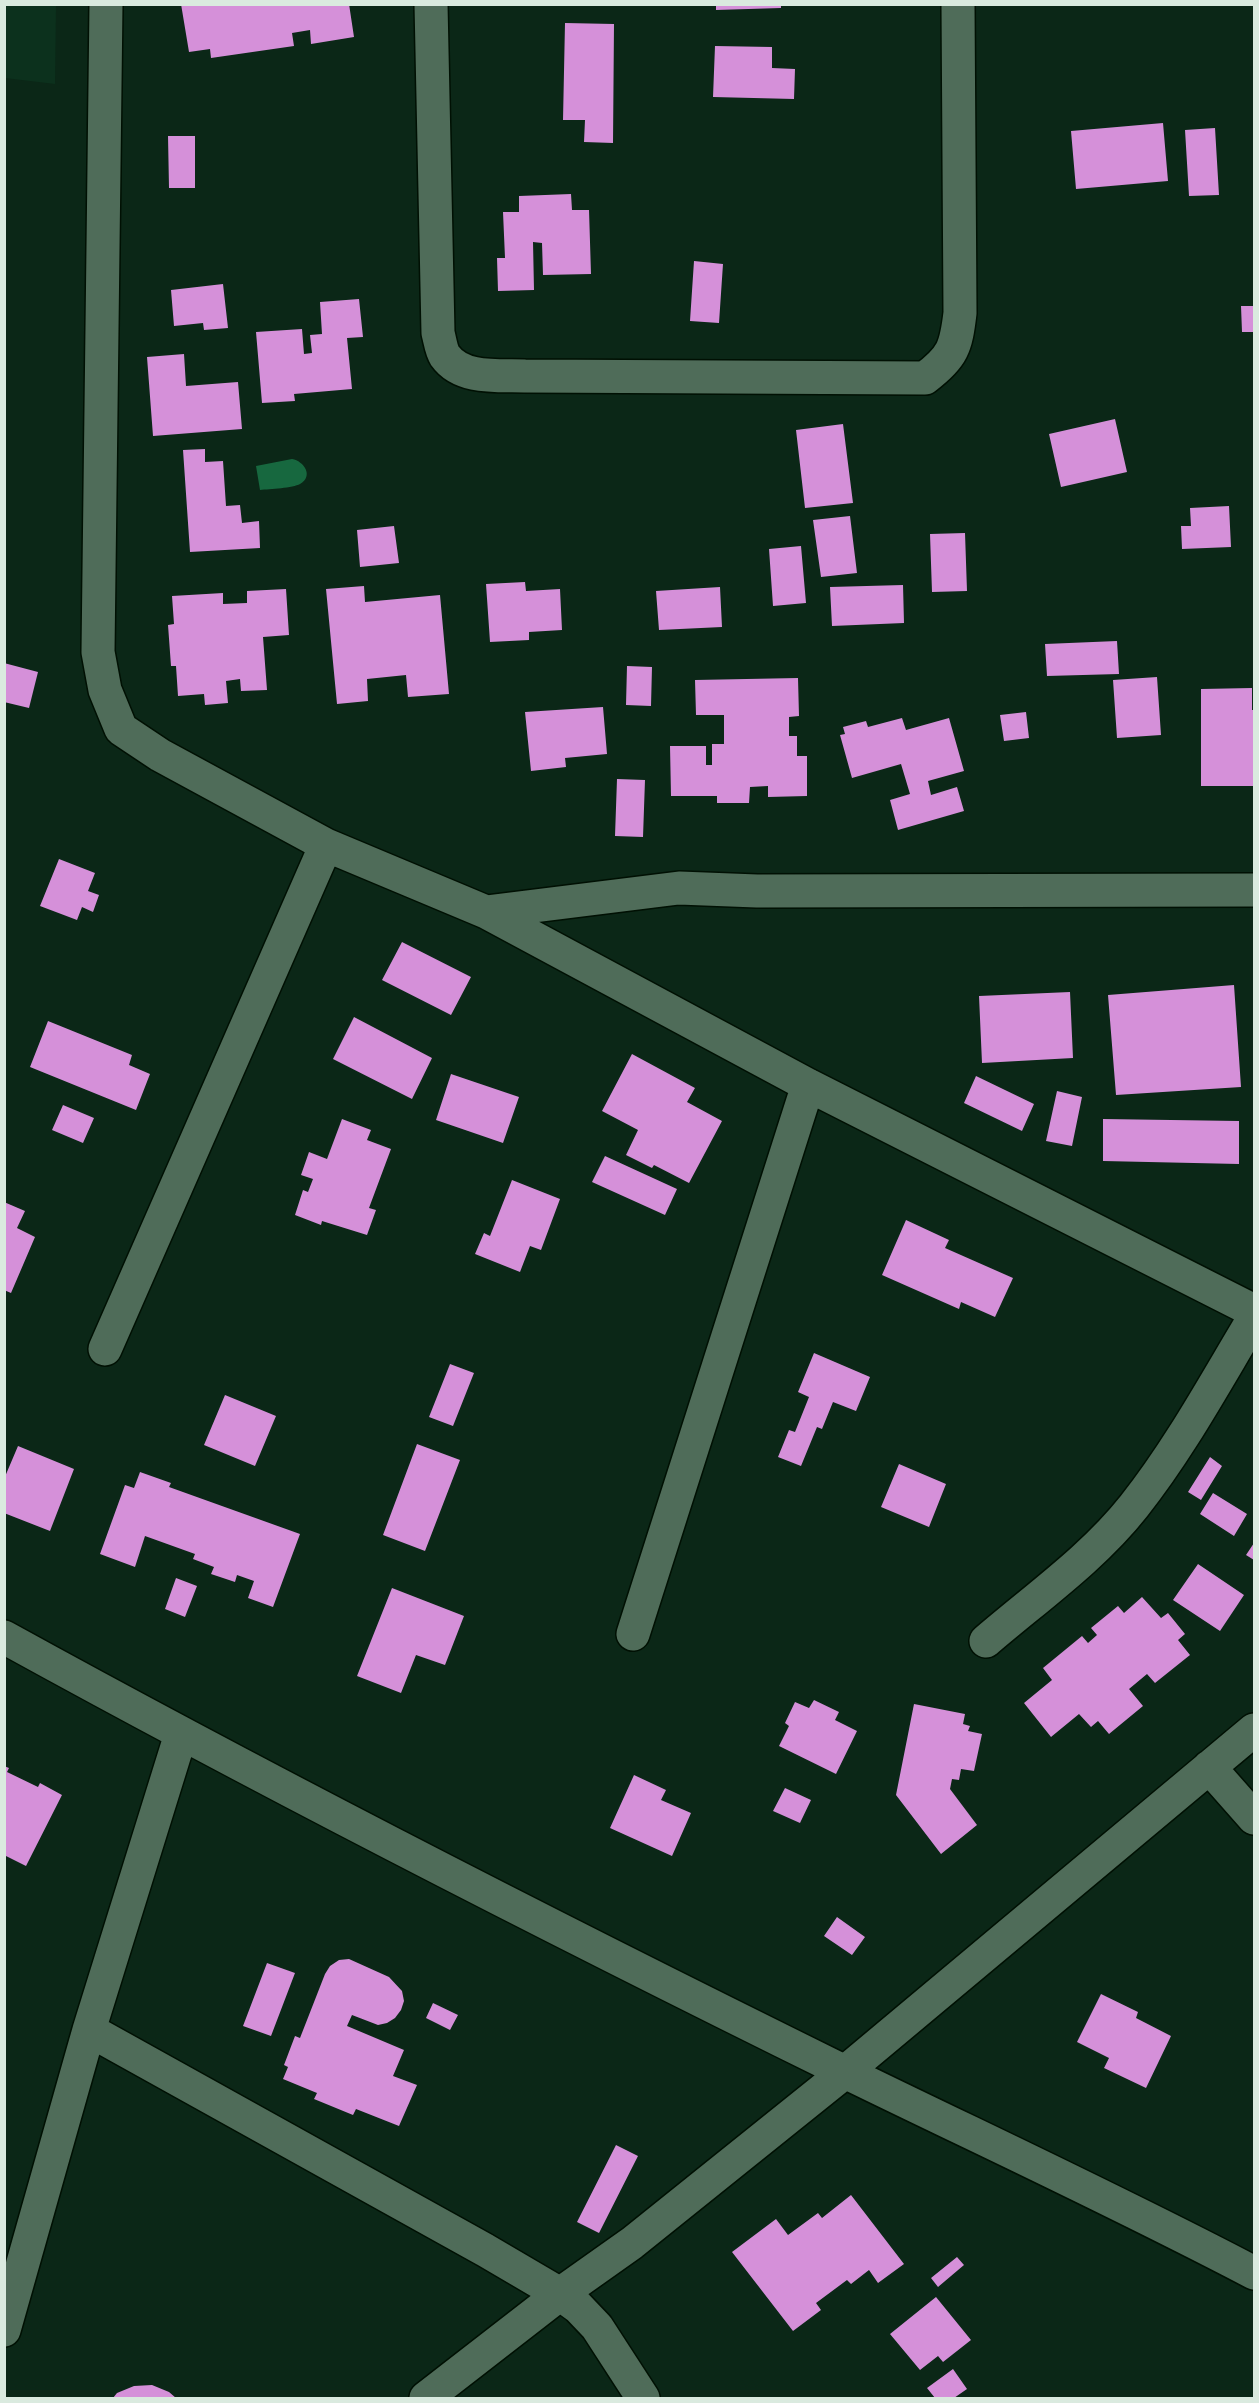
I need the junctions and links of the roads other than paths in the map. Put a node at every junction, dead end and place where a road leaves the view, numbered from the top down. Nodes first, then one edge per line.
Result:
1 (106, 4) edge
2 (431, 4) edge
3 (958, 4) edge
4 (326, 845) junction
5 (1254, 890) edge
6 (486, 912) junction
7 (808, 1085) junction
8 (1254, 1311) edge
9 (1254, 1318) edge
10 (105, 1349) dead end
11 (633, 1634) dead end
12 (4, 1636) edge
13 (986, 1641) dead end
14 (1254, 1730) edge
15 (181, 1734) junction
16 (1209, 1767) junction
17 (1254, 1818) edge
18 (89, 2030) junction
19 (845, 2072) junction
20 (1254, 2273) edge
21 (560, 2294) junction
22 (4, 2330) edge
23 (426, 2398) edge
24 (643, 2398) edge

1 - 4 street
2 - 3 street
4 - 6 street
4 - 10 street
5 - 6 street
6 - 7 street
7 - 8 street
7 - 11 street
9 - 13 street
12 - 15 street
14 - 16 street
15 - 18 street
15 - 19 street
16 - 17 street
16 - 19 street
18 - 21 street
18 - 22 street
19 - 20 street
19 - 21 street
21 - 23 street
21 - 24 street

